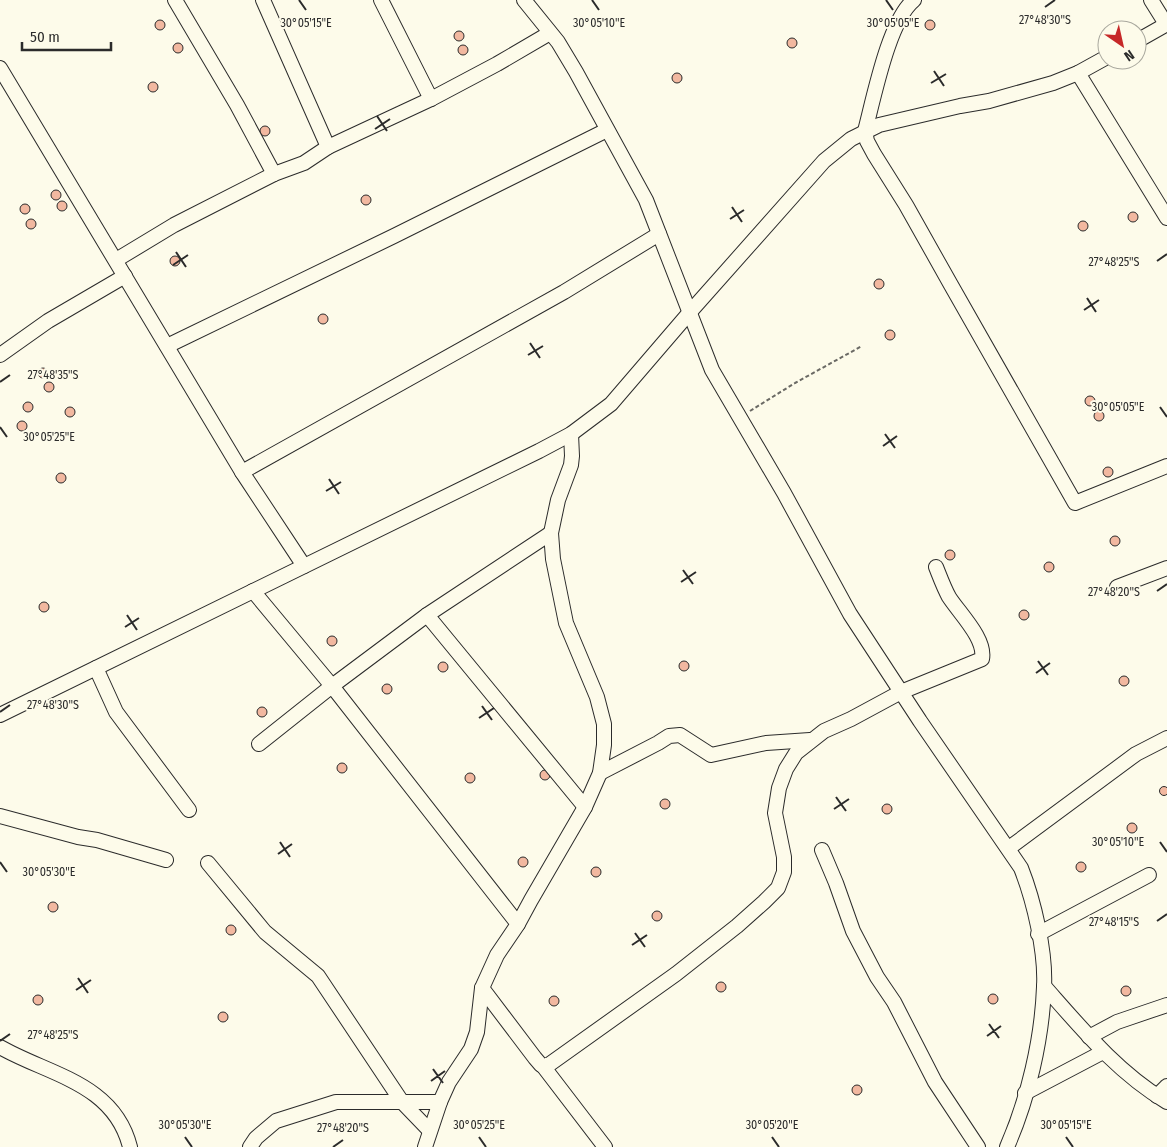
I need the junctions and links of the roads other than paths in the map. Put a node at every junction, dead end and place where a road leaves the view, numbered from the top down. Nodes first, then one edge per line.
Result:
1 (175, 0) edge
2 (263, 0) edge
3 (381, 0) edge
4 (524, 0) edge
5 (914, 0) edge
6 (1151, 0) edge
7 (1167, 24) edge
8 (550, 33) junction
9 (1147, 35) edge
10 (1097, 63) edge
11 (0, 68) edge
12 (1078, 73) junction
13 (431, 99) junction
14 (607, 130) junction
15 (865, 131) junction
16 (328, 146) junction
17 (274, 174) junction
18 (1167, 218) edge
19 (659, 234) junction
20 (116, 260) junction
21 (125, 276) junction
22 (690, 312) junction
23 (167, 346) junction
24 (0, 355) edge
25 (571, 434) junction
26 (1167, 466) edge
27 (242, 472) junction
28 (551, 533) junction
29 (304, 566) junction
30 (936, 567) dead end
31 (1167, 568) edge
32 (1117, 587) dead end
33 (253, 591) junction
34 (427, 615) junction
35 (96, 668) junction
36 (332, 686) junction
37 (901, 692) junction
38 (0, 715) edge
39 (1167, 738) edge
40 (810, 740) junction
41 (258, 744) dead end
42 (600, 772) junction
43 (586, 807) junction
44 (189, 810) dead end
45 (0, 816) edge
46 (1009, 848) junction
47 (822, 850) dead end
48 (166, 860) dead end
49 (208, 863) dead end
50 (1149, 875) dead end
51 (518, 924) junction
52 (1038, 934) junction
53 (1044, 986) junction
54 (482, 988) junction
55 (1167, 1005) edge
56 (1089, 1037) junction
57 (0, 1047) edge
58 (1102, 1052) junction
59 (543, 1066) junction
60 (1026, 1093) junction
61 (1164, 1095) edge
62 (402, 1102) junction
63 (440, 1102) junction
64 (429, 1130) junction
65 (130, 1147) edge
66 (250, 1147) edge
67 (425, 1147) edge
68 (605, 1147) edge
69 (978, 1147) edge
70 (1007, 1147) edge

1 - 17 street
2 - 16 street
3 - 13 street
4 - 8 street
5 - 15 street
6 - 7 street
7 - 9 street
8 - 13 street
8 - 14 street
10 - 12 street
11 - 20 street
12 - 15 street
12 - 18 street
13 - 16 street
14 - 19 street
14 - 23 street
15 - 22 street
15 - 26 street
16 - 17 street
17 - 20 street
19 - 22 street
19 - 27 street
20 - 21 street
21 - 23 street
21 - 24 street
22 - 25 street
22 - 37 street
23 - 27 street
25 - 28 street
25 - 29 street
27 - 29 street
28 - 34 street
28 - 42 street
29 - 33 street
30 - 37 street
31 - 32 street
33 - 35 street
33 - 36 street
34 - 36 street
34 - 43 street
35 - 38 street
35 - 44 street
36 - 41 street
36 - 51 street
37 - 40 street
37 - 46 street
39 - 46 street
40 - 42 street
40 - 59 street
42 - 43 street
43 - 51 street
45 - 48 street
46 - 52 street
47 - 69 street
49 - 62 street
50 - 52 street
51 - 54 street
52 - 53 street
53 - 56 street
53 - 60 street
54 - 59 street
54 - 63 street
55 - 56 street
56 - 58 street
57 - 65 street
58 - 60 street
58 - 61 street
59 - 68 street
60 - 70 street
62 - 63 street
62 - 64 street
62 - 66 street
63 - 64 street
64 - 67 street

